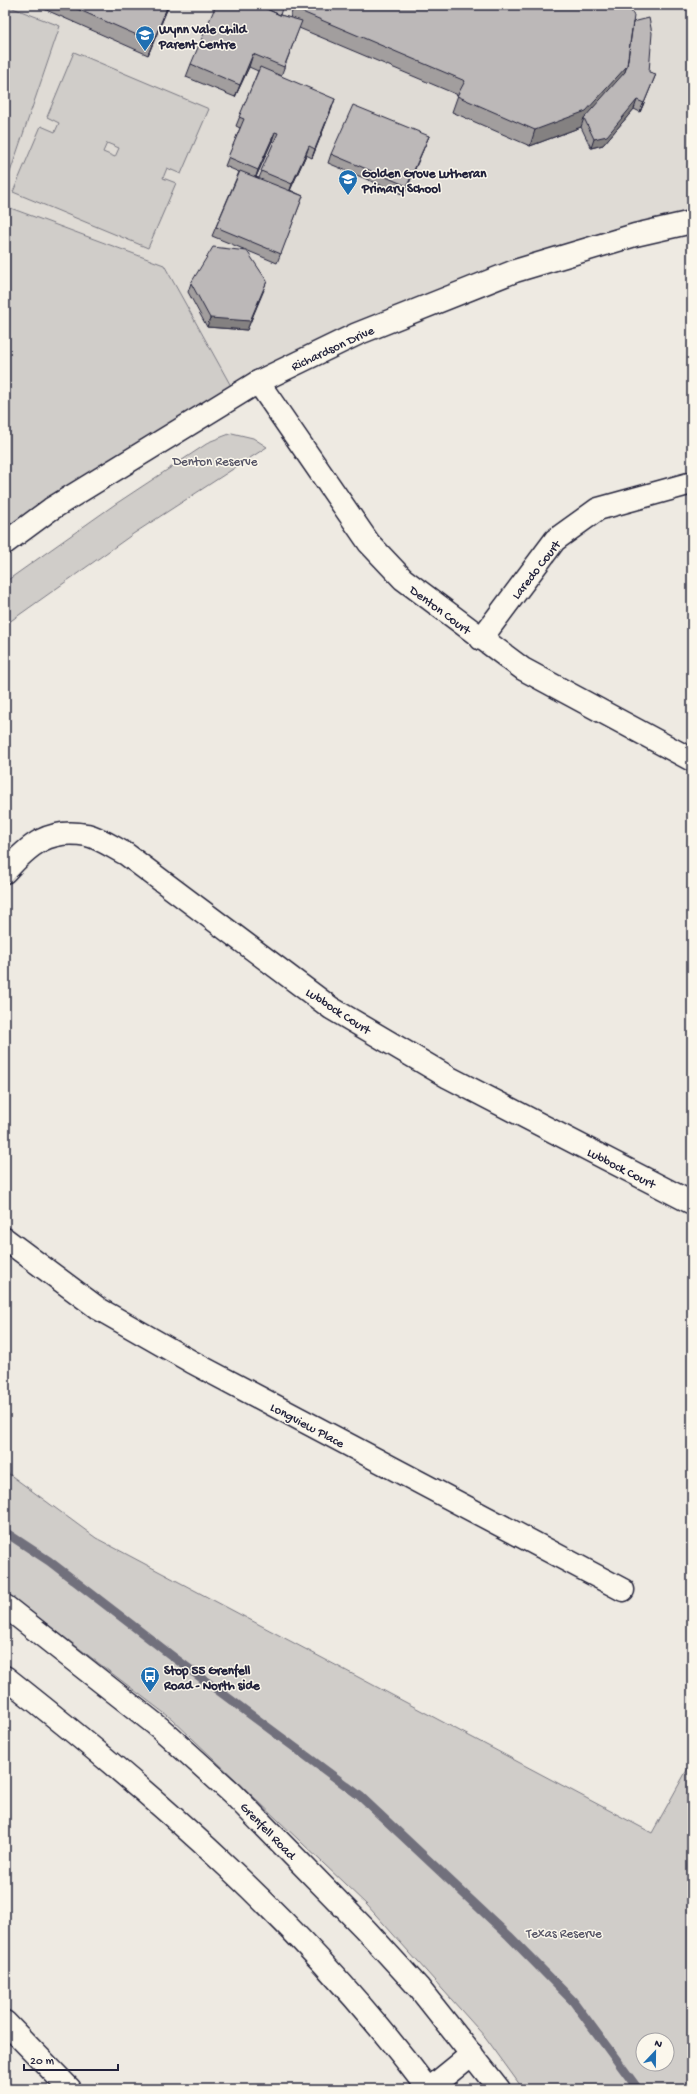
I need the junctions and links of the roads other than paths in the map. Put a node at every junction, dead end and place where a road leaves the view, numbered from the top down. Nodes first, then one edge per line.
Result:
1 (692, 222) edge
2 (258, 382) junction
3 (692, 483) edge
4 (5, 542) edge
5 (481, 639) junction
6 (692, 760) edge
7 (5, 872) edge
8 (692, 1202) edge
9 (5, 1239) edge
10 (623, 1590) dead end
11 (5, 1606) edge
12 (5, 1677) edge
13 (5, 2022) edge
14 (472, 2054) junction
15 (70, 2089) edge
16 (428, 2089) edge
17 (498, 2089) edge

1 - 2 street, Richardson Drive
2 - 4 street, Richardson Drive
2 - 5 street, Denton Court
3 - 5 street, Laredo Court
5 - 6 street, Denton Court
7 - 8 street, Lubbock Court
9 - 10 street, Longview Place
11 - 14 street, Grenfell Road
12 - 16 street
13 - 15 street
14 - 16 street
14 - 17 street, Grenfell Road

